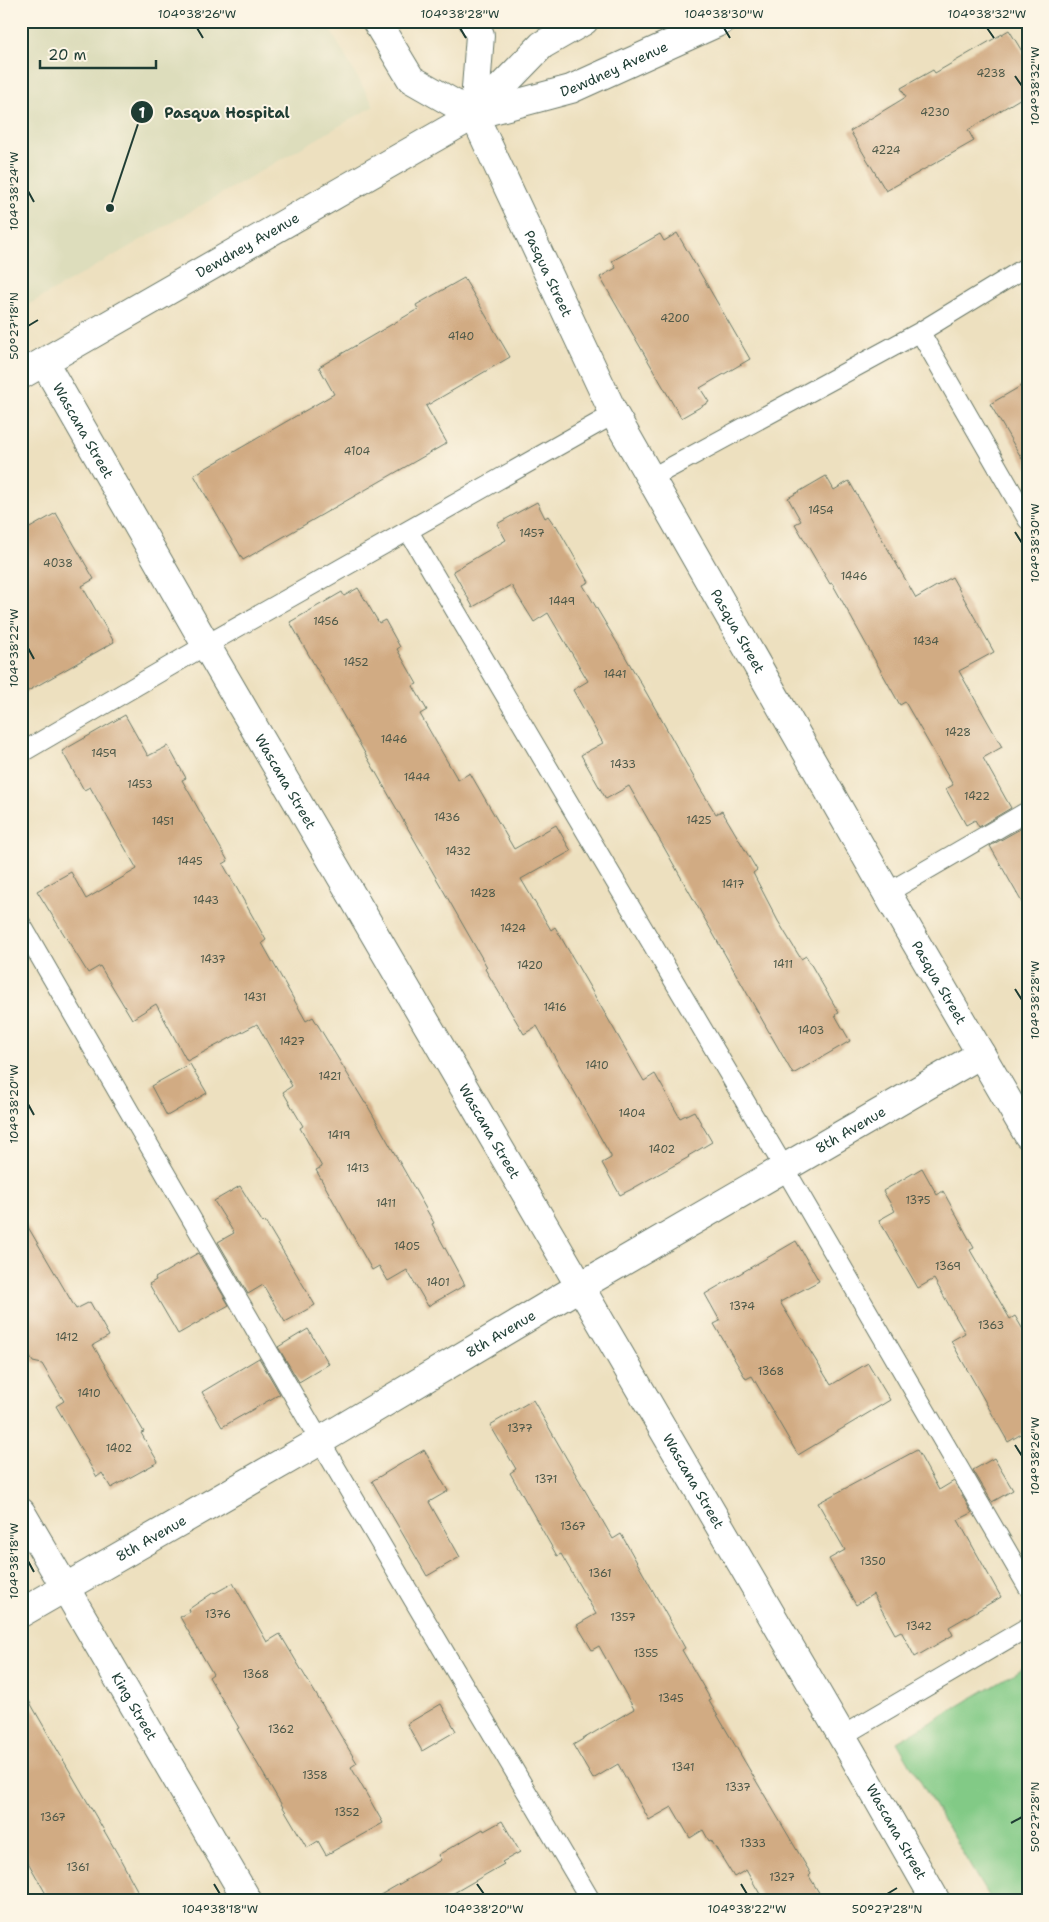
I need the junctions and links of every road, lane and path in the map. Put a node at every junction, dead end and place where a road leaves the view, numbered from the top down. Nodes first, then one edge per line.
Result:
1 (376, 21) edge
2 (473, 21) edge
3 (584, 21) edge
4 (722, 21) edge
5 (474, 115) junction
6 (1028, 266) edge
7 (920, 332) junction
8 (32, 369) edge
9 (614, 414) junction
10 (651, 478) junction
11 (1028, 520) edge
12 (409, 532) junction
13 (206, 645) junction
14 (21, 753) edge
15 (1028, 811) edge
16 (887, 892) junction
17 (21, 924) edge
18 (981, 1054) junction
19 (1025, 1122) edge
20 (785, 1169) junction
21 (579, 1287) junction
22 (320, 1441) junction
23 (21, 1512) edge
24 (1028, 1587) edge
25 (64, 1588) junction
26 (21, 1613) edge
27 (1028, 1627) edge
28 (842, 1736) junction
29 (248, 1901) edge
30 (591, 1901) edge
31 (936, 1901) edge

1 - 5 street
2 - 5 street, Pasqua Street
3 - 5 street, Dewdney Avenue
4 - 5 street, Dewdney Avenue
5 - 8 street, Dewdney Avenue
5 - 9 street, Pasqua Street
6 - 7 lane
7 - 10 lane
7 - 11 lane
8 - 13 street, Wascana Street
9 - 10 street, Pasqua Street
9 - 12 lane
10 - 16 street, Pasqua Street
12 - 13 lane
12 - 20 lane
13 - 14 lane
13 - 21 street, Wascana Street
15 - 16 lane
16 - 18 street, Pasqua Street
17 - 22 lane
18 - 19 street, Pasqua Street
18 - 20 street, 8th Avenue
20 - 21 street, 8th Avenue
20 - 24 lane
21 - 22 street, 8th Avenue
21 - 28 street, Wascana Street
22 - 25 street, 8th Avenue
22 - 30 lane
23 - 25 street, King Street
25 - 26 street, 8th Avenue
25 - 29 street, King Street
27 - 28 lane
28 - 31 street, Wascana Street

